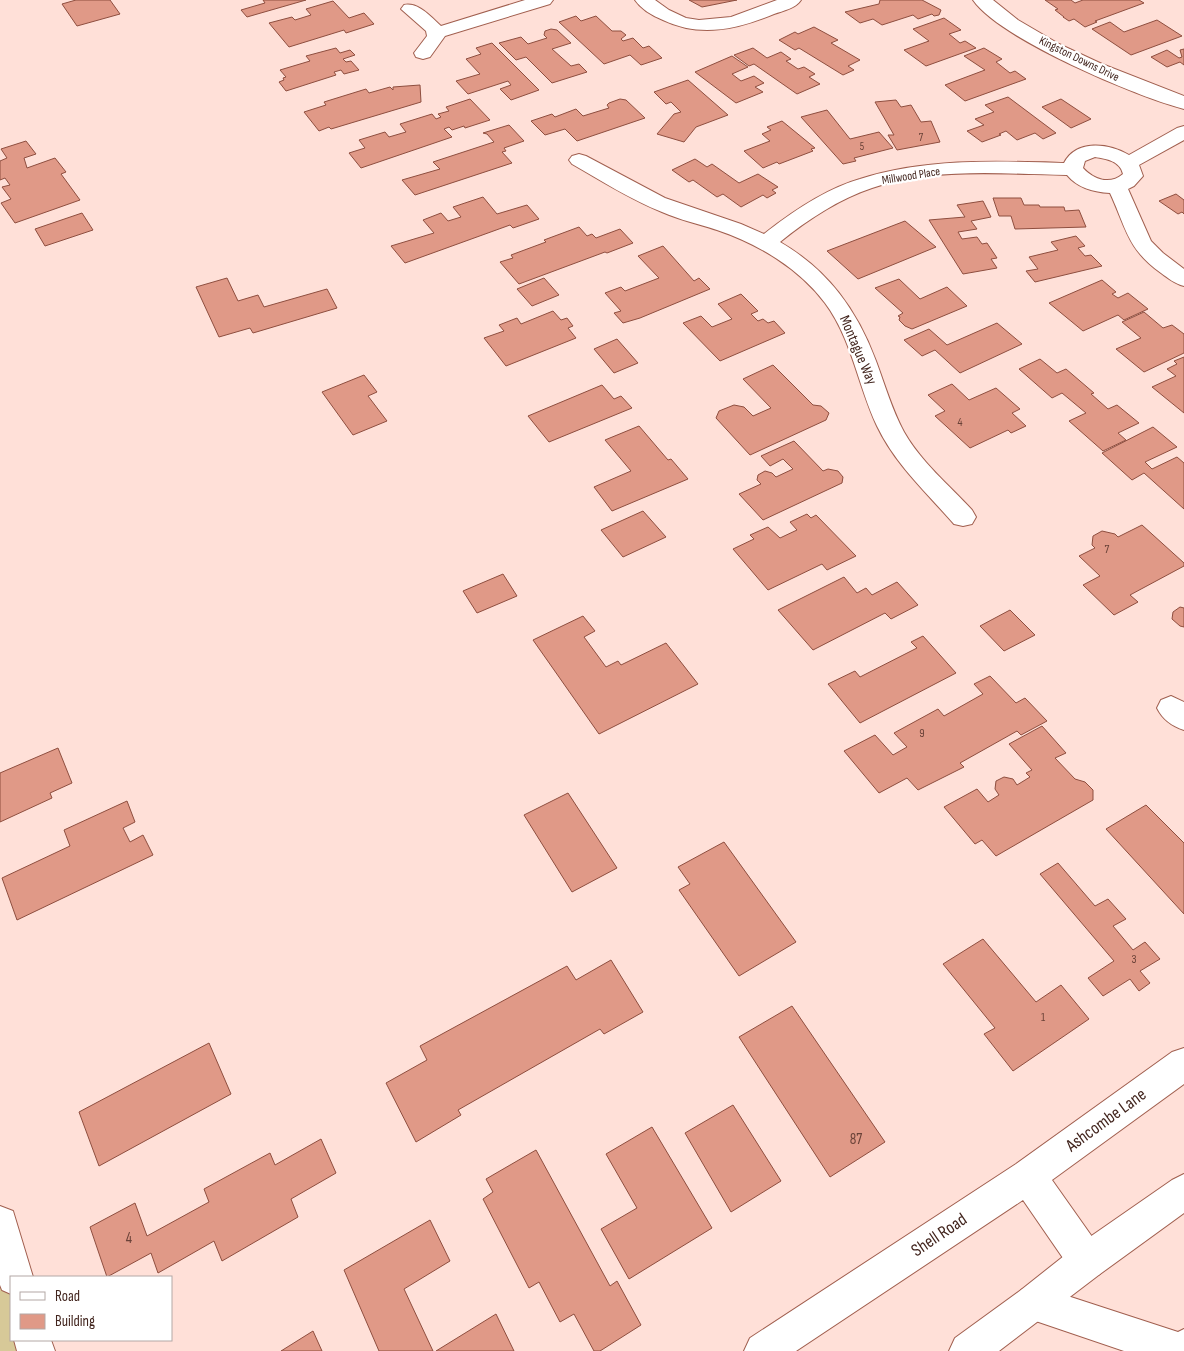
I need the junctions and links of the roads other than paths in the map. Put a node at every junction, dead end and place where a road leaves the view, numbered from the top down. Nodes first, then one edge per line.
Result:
1 (544, 0) edge
2 (644, 0) edge
3 (792, 0) edge
4 (982, 0) edge
5 (410, 10) dead end
6 (435, 33) junction
7 (423, 53) dead end
8 (1184, 103) edge
9 (1184, 132) edge
10 (579, 160) dead end
11 (1128, 163) junction
12 (1073, 169) junction
13 (1116, 186) junction
14 (766, 243) junction
15 (1184, 280) edge
16 (963, 517) dead end
17 (1184, 1064) edge
18 (1028, 1176) junction
19 (1184, 1192) edge
20 (0, 1224) edge
21 (1087, 1261) junction
22 (15, 1276) edge
23 (1034, 1303) junction
24 (1184, 1348) edge
25 (763, 1351) edge
26 (968, 1351) edge

1 - 6 street
2 - 3 street
4 - 8 street, Kingston Downs Drive
5 - 6 street
6 - 7 street
9 - 11 street
10 - 14 street, Montague Way
11 - 12 street
11 - 13 street
12 - 13 street
12 - 14 street, Millwood Place
13 - 15 street
14 - 16 street, Montague Way
17 - 18 street, Ashcombe Lane
18 - 21 street
18 - 25 street, Shell Road
19 - 21 street
20 - 22 street
21 - 23 street
23 - 24 street
23 - 26 street

